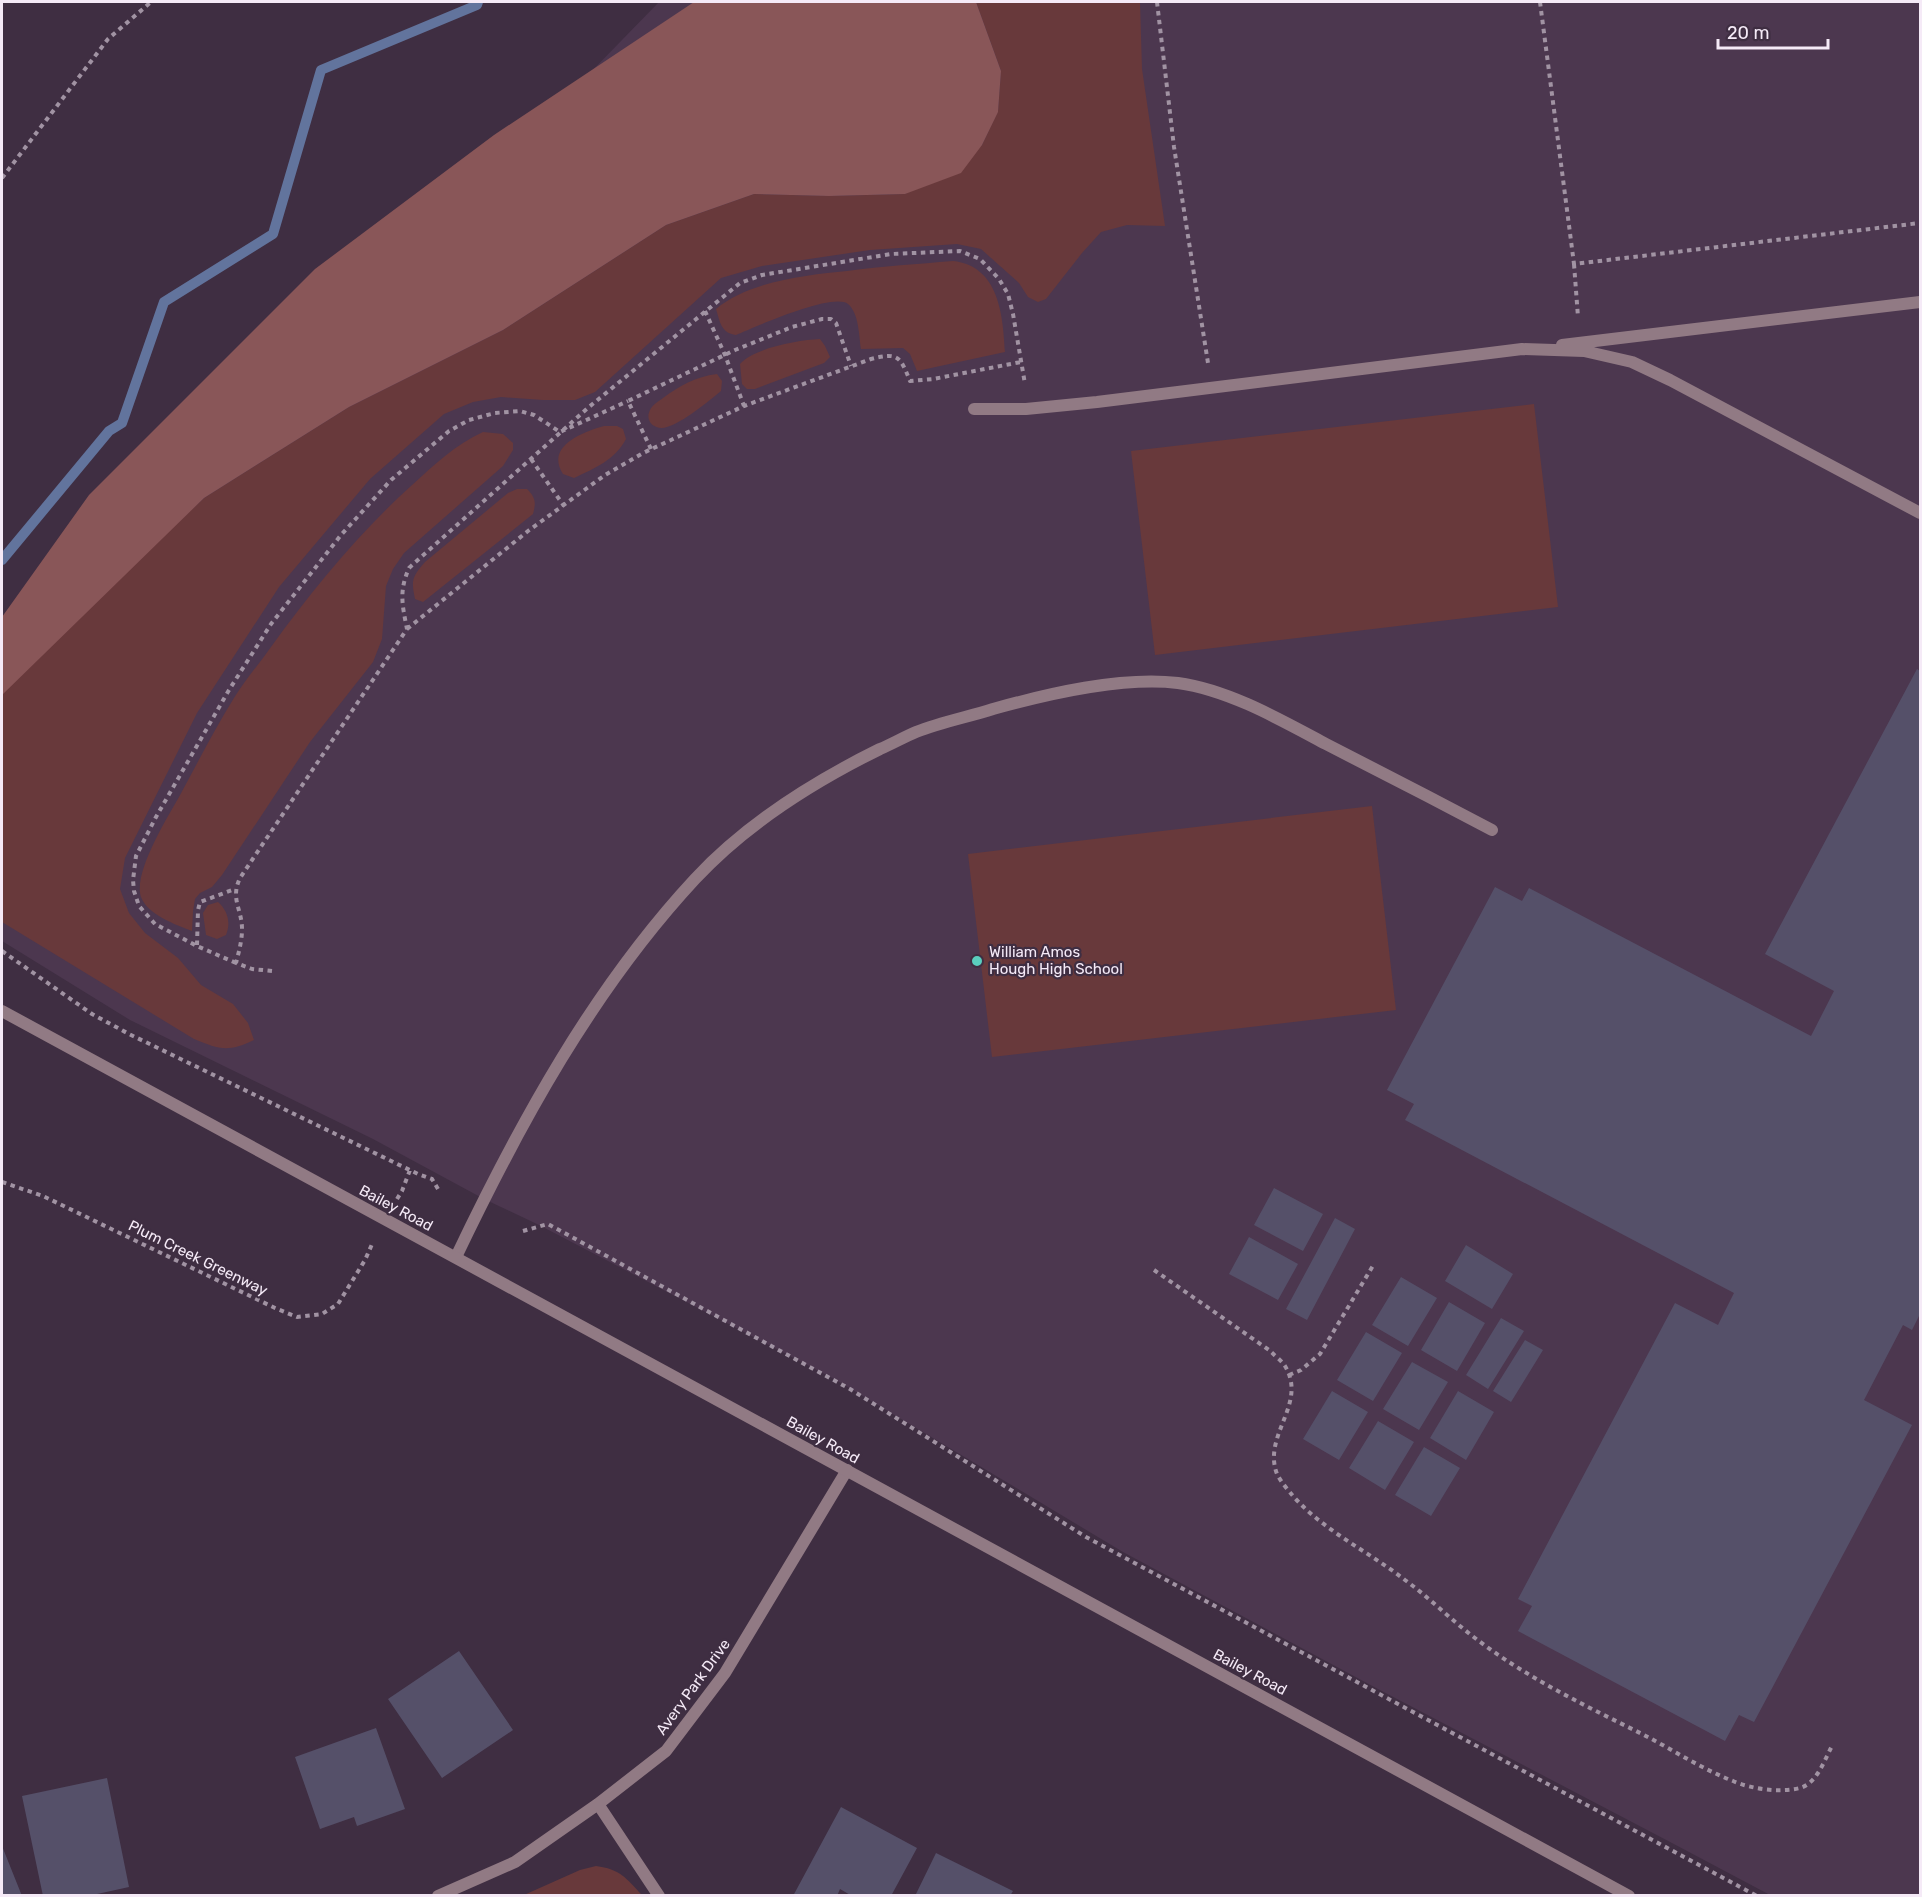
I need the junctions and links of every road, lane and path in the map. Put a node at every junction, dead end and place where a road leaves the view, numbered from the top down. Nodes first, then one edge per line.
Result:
1 (151, 2) edge
2 (1157, 2) edge
3 (1540, 2) edge
4 (2, 178) edge
5 (1920, 223) edge
6 (1574, 264) junction
7 (1920, 302) edge
8 (705, 311) junction
9 (1579, 342) junction
10 (1522, 349) junction
11 (725, 355) junction
12 (1021, 362) junction
13 (851, 366) junction
14 (1212, 387) junction
15 (1026, 391) dead end
16 (628, 401) junction
17 (744, 406) junction
18 (974, 409) dead end
19 (560, 432) junction
20 (651, 449) junction
21 (531, 459) junction
22 (564, 506) junction
23 (1920, 513) edge
24 (407, 629) junction
25 (1492, 830) dead end
26 (235, 889) junction
27 (197, 946) junction
28 (2, 951) edge
29 (236, 963) junction
30 (272, 971) dead end
31 (2, 1011) edge
32 (410, 1170) junction
33 (2, 1182) edge
34 (438, 1189) dead end
35 (402, 1191) dead end
36 (523, 1231) dead end
37 (456, 1257) junction
38 (365, 1260) dead end
39 (1374, 1264) dead end
40 (1154, 1270) dead end
41 (1289, 1375) junction
42 (846, 1470) junction
43 (1832, 1746) dead end
44 (598, 1804) junction
45 (438, 1896) edge
46 (659, 1896) edge
47 (1629, 1896) edge
48 (1757, 1896) edge

1 - 4 path
2 - 14 path
3 - 6 path
5 - 6 path
6 - 9 path
7 - 9 street
8 - 11 path
8 - 12 path
8 - 19 path
9 - 10 street
10 - 14 street
10 - 23 street
11 - 13 path
11 - 16 path
11 - 17 path
12 - 13 path
12 - 15 path
13 - 17 path
14 - 18 street
16 - 19 path
16 - 20 path
17 - 20 path
19 - 21 path
19 - 27 path
20 - 22 path
21 - 22 path
21 - 24 path
22 - 24 path
24 - 26 path
25 - 37 street
26 - 27 path
26 - 29 path
27 - 29 path
28 - 32 path
29 - 30 path
31 - 37 street, Bailey Road
32 - 34 path
32 - 35 path
33 - 38 path, Plum Creek Greenway
36 - 48 path
37 - 42 street, Bailey Road
39 - 41 path
40 - 41 path
41 - 43 path
42 - 44 street, Avery Park Drive
42 - 47 street, Bailey Road
44 - 45 street, Avery Park Drive
44 - 46 street

